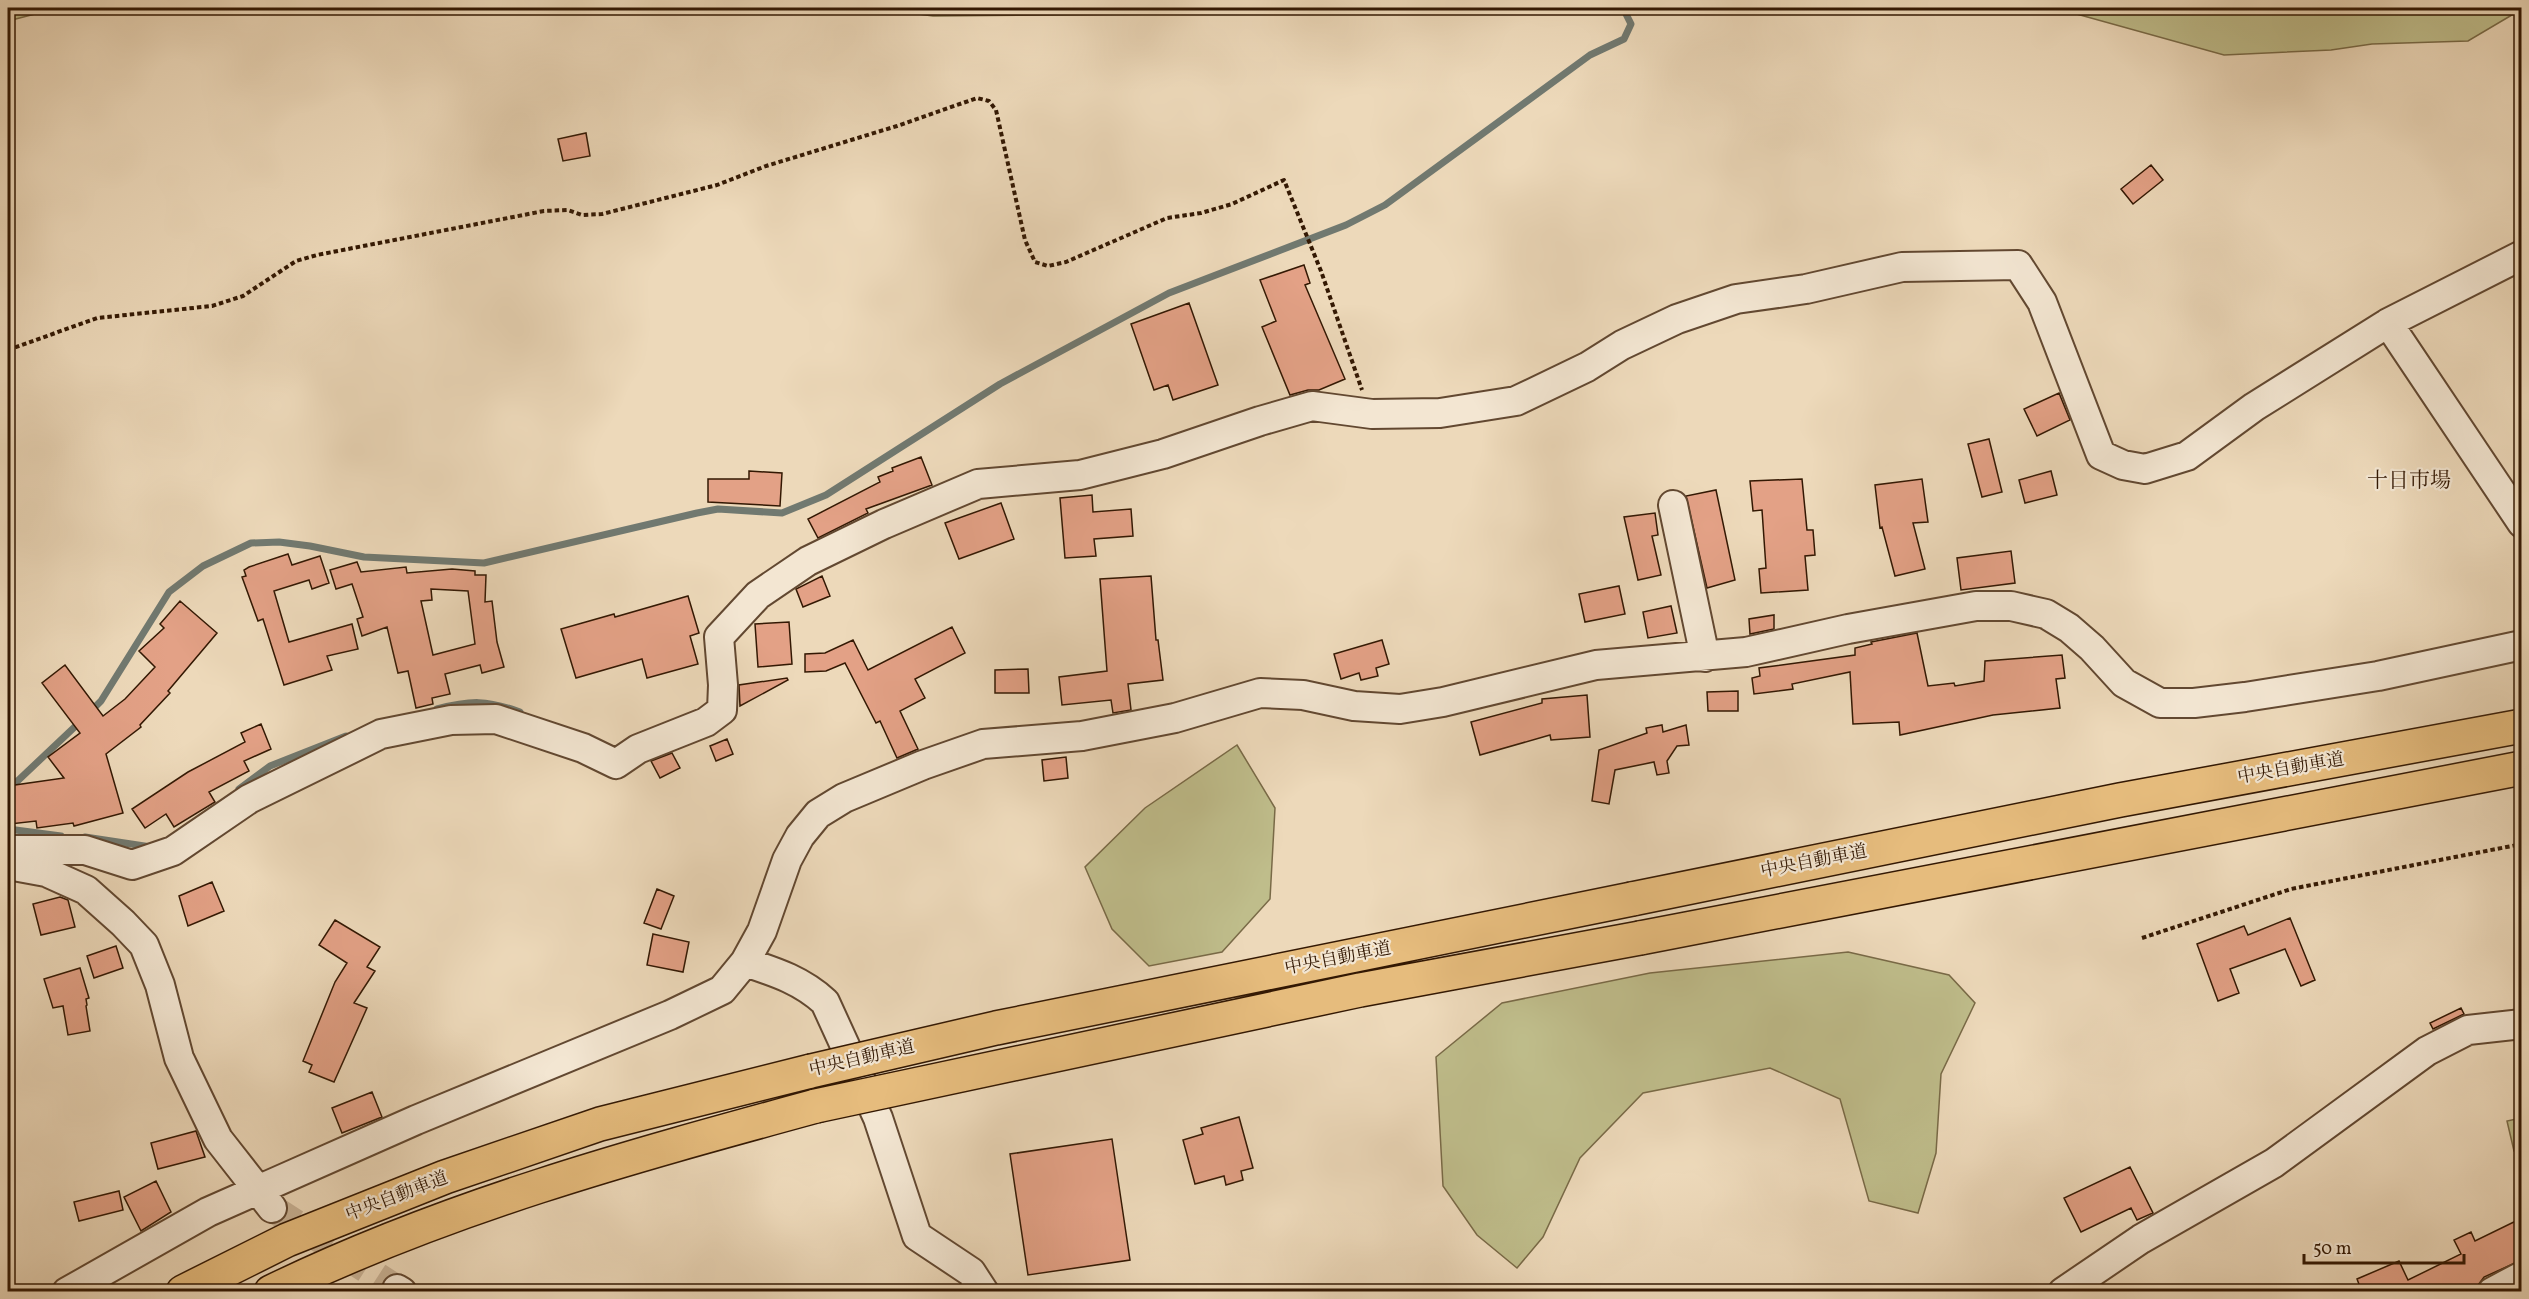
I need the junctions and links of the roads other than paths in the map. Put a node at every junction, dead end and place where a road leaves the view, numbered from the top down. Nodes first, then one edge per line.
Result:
1 (2522, 255) edge
2 (2388, 323) junction
3 (1673, 505) dead end
4 (2522, 523) edge
5 (2522, 645) edge
6 (1705, 657) junction
7 (2522, 726) edge
8 (2522, 768) edge
9 (8, 850) edge
10 (8, 864) edge
11 (745, 962) junction
12 (2522, 1024) edge
13 (264, 1199) junction
14 (2522, 1276) edge
15 (68, 1292) edge
16 (183, 1292) edge
17 (271, 1292) edge
18 (984, 1292) edge
19 (2063, 1292) edge
20 (2492, 1292) edge

1 - 2 street
2 - 4 street
2 - 9 street
3 - 6 street
5 - 6 street
6 - 11 street
7 - 16 highway, 中央自動車道, bridge
8 - 17 highway, 中央自動車道, bridge
10 - 13 street
11 - 13 street
11 - 18 street
12 - 19 street
13 - 15 street
14 - 20 street

